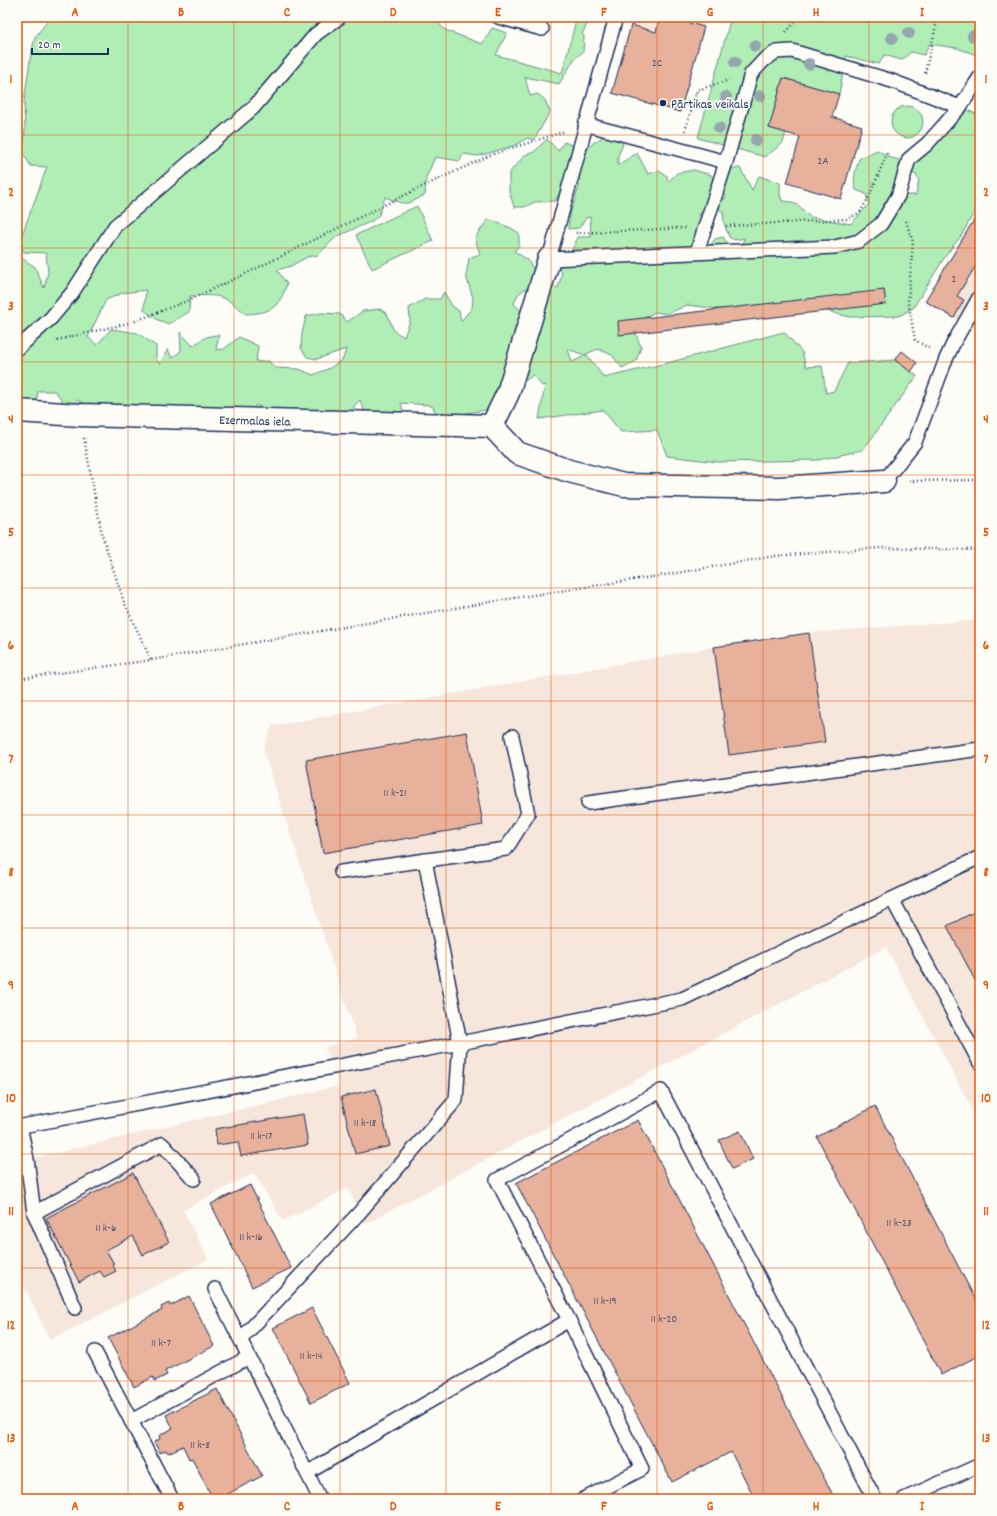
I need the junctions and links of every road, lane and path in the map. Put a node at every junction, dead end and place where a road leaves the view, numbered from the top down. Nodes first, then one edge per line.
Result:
1 (340, 17) edge
2 (616, 17) edge
3 (938, 17) edge
4 (506, 18) edge
5 (542, 29) dead end
6 (751, 74) junction
7 (980, 77) edge
8 (920, 92) junction
9 (960, 107) junction
10 (586, 124) junction
11 (680, 150) junction
12 (888, 150) dead end
13 (726, 162) junction
14 (898, 196) junction
15 (705, 227) junction
16 (555, 234) junction
17 (698, 252) junction
18 (549, 259) junction
19 (980, 296) edge
20 (56, 340) dead end
21 (17, 349) edge
22 (946, 359) junction
23 (17, 411) edge
24 (80, 415) junction
25 (492, 426) junction
26 (980, 480) edge
27 (884, 481) junction
28 (980, 550) edge
29 (151, 660) junction
30 (17, 679) edge
31 (512, 736) dead end
32 (980, 749) edge
33 (588, 803) dead end
34 (980, 857) edge
35 (425, 860) junction
36 (341, 872) dead end
37 (892, 899) junction
38 (460, 1043) junction
39 (980, 1063) edge
40 (19, 1126) edge
41 (194, 1179) dead end
42 (34, 1213) junction
43 (216, 1289) dead end
44 (75, 1308) dead end
45 (569, 1320) junction
46 (240, 1339) junction
47 (94, 1352) dead end
48 (249, 1357) junction
49 (131, 1421) junction
50 (980, 1465) edge
51 (307, 1473) junction
52 (172, 1499) edge
53 (320, 1499) edge
54 (584, 1499) edge
55 (875, 1499) edge
56 (904, 1499) edge

1 - 21 lane
2 - 10 lane
3 - 8 path
4 - 5 lane
6 - 8 lane
6 - 11 path
6 - 13 lane
7 - 9 lane
8 - 9 lane
9 - 14 lane
10 - 11 lane
10 - 16 lane
10 - 20 path
11 - 13 lane
12 - 15 path
13 - 15 lane
14 - 17 lane
14 - 22 path
15 - 16 path
15 - 17 lane
16 - 18 lane
17 - 18 lane
18 - 25 street
19 - 22 lane
22 - 27 lane
23 - 24 street, Ezermalas iela
24 - 25 street, Ezermalas iela
24 - 29 path
25 - 27 street
26 - 27 path
28 - 29 path
29 - 30 path
31 - 35 lane
32 - 33 lane
34 - 37 lane
35 - 36 lane
35 - 38 lane
37 - 38 lane
37 - 39 lane
38 - 40 lane
38 - 46 lane
40 - 42 lane
41 - 42 lane
42 - 44 lane
43 - 46 lane
45 - 51 lane
45 - 54 lane
45 - 55 lane
46 - 48 lane
47 - 49 lane
48 - 49 lane
48 - 51 lane
49 - 52 lane
50 - 56 lane
51 - 53 lane

